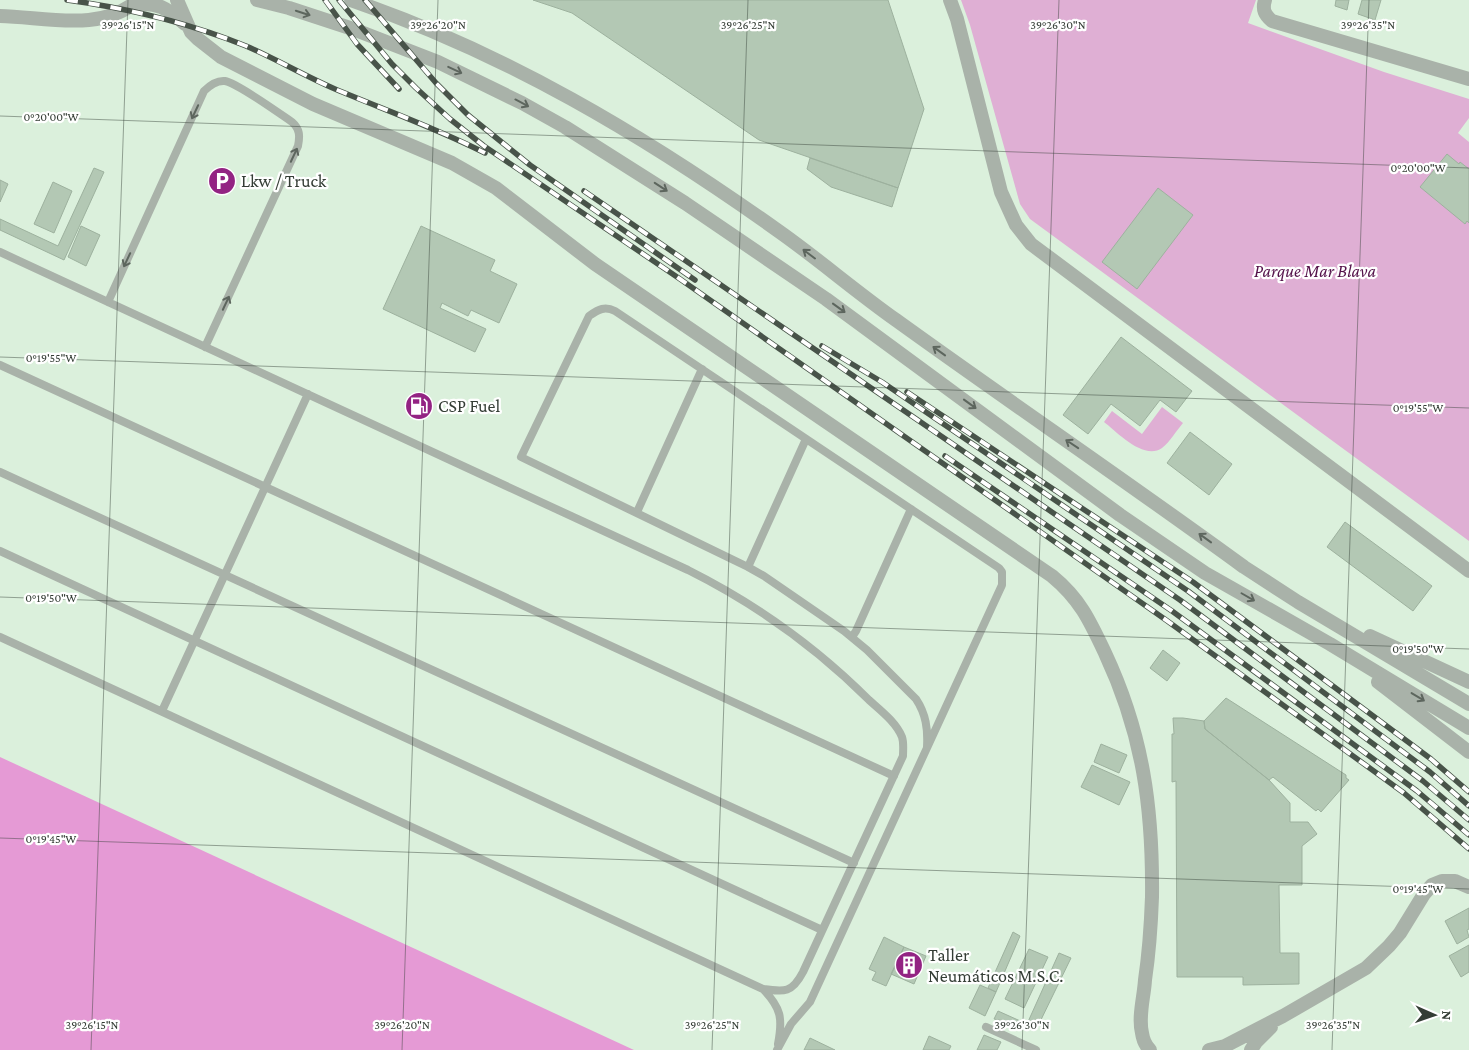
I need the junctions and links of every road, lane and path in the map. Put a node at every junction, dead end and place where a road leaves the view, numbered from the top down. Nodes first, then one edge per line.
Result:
1 (177, 0) edge
2 (256, 0) edge
3 (351, 0) edge
4 (950, 0) edge
5 (1264, 0) edge
6 (135, 3) edge
7 (0, 16) edge
8 (188, 26) junction
9 (1469, 79) edge
10 (0, 252) edge
11 (108, 302) junction
12 (205, 347) junction
13 (0, 365) edge
14 (702, 369) junction
15 (308, 394) junction
16 (806, 439) junction
17 (0, 472) edge
18 (266, 487) junction
19 (911, 509) junction
20 (637, 512) junction
21 (0, 551) edge
22 (748, 567) junction
23 (1469, 571) edge
24 (225, 576) junction
25 (1298, 602) junction
26 (0, 637) edge
27 (852, 637) junction
28 (195, 641) junction
29 (1330, 644) junction
30 (1469, 682) edge
31 (1469, 704) edge
32 (162, 711) junction
33 (1469, 728) edge
34 (928, 747) junction
35 (1469, 752) edge
36 (894, 776) junction
37 (854, 862) junction
38 (1469, 887) edge
39 (822, 930) junction
40 (763, 989) junction
41 (1282, 1016) junction
42 (986, 1027) dead end
43 (777, 1050) edge
44 (1036, 1050) edge
45 (1150, 1050) edge
46 (1210, 1050) edge
47 (1251, 1050) edge

1 - 8 street
2 -> 29 street
25 -> 3 street
4 - 23 street
5 - 9 street
6 - 7 street
6 - 8 street
8 - 45 street
10 - 11 lane
11 - 12 lane
12 -> 11 lane
12 - 15 lane
13 - 18 lane
14 - 16 lane
14 - 20 lane
14 - 20 lane
15 - 18 lane
15 - 36 lane
16 - 19 lane
16 - 22 lane
17 - 24 lane
18 - 24 lane
18 - 36 lane
19 - 27 lane
19 - 34 lane
20 - 22 lane
21 - 28 lane
22 - 27 lane
24 - 28 lane
24 - 37 lane
25 - 30 street
25 - 31 street
26 - 32 lane
27 - 34 lane
28 - 32 lane
28 - 39 lane
29 -> 33 street
29 - 35 street
32 - 40 lane
34 - 43 lane
36 - 37 lane
37 - 39 lane
38 - 41 street
39 - 40 lane
40 - 43 lane
41 - 46 street
41 - 47 street
42 - 44 lane

